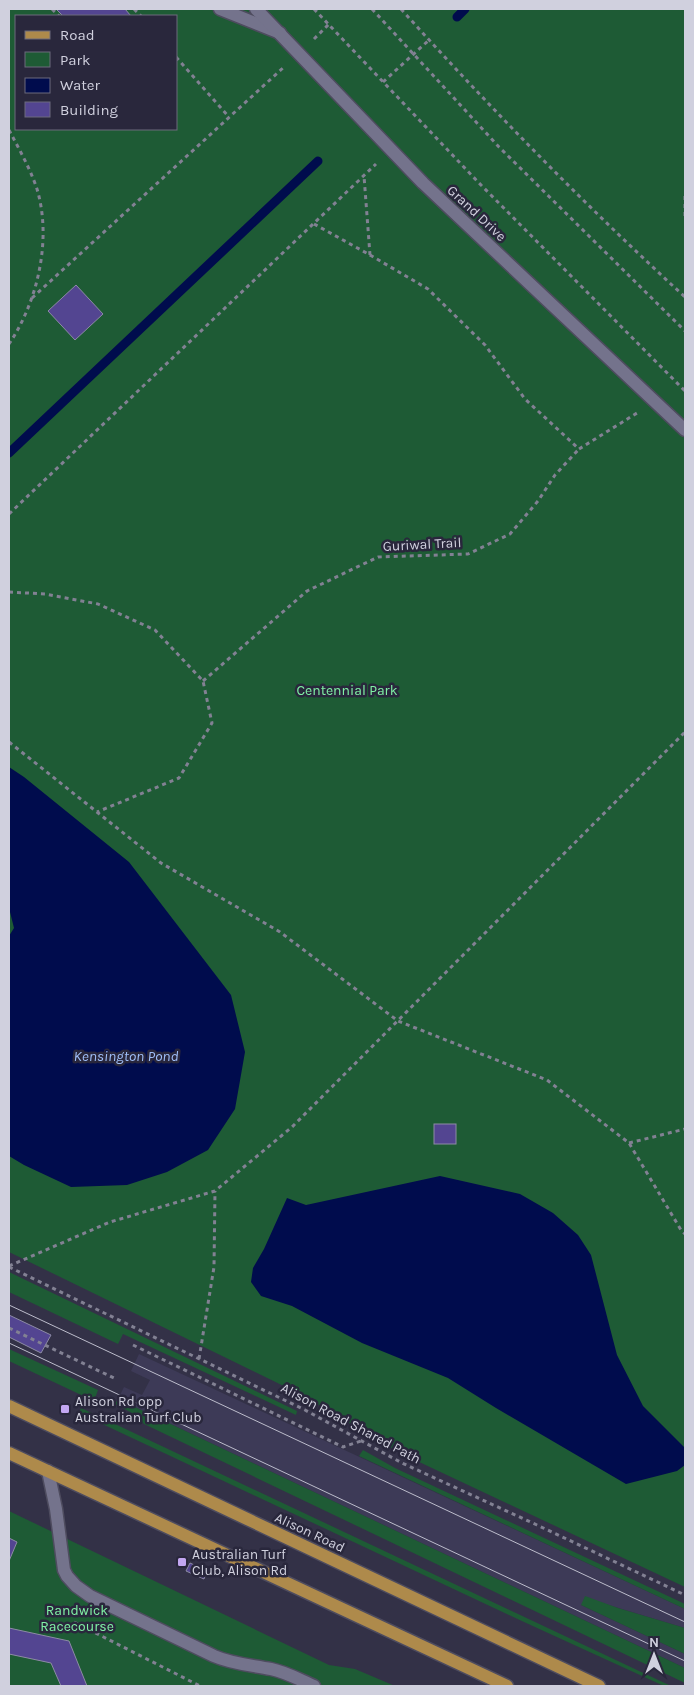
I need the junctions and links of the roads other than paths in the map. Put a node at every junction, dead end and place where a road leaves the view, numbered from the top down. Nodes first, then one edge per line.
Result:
1 (220, 9) edge
2 (256, 9) edge
3 (280, 33) junction
4 (685, 430) edge
5 (9, 1406) edge
6 (9, 1453) edge
7 (48, 1471) junction
8 (314, 1686) edge
9 (506, 1686) edge
10 (599, 1686) edge

1 - 3 street
2 - 3 street, Grand Drive
3 - 4 street, Grand Drive
5 - 10 main road, Alison Road
6 - 7 main road
7 - 8 street
7 - 9 main road

